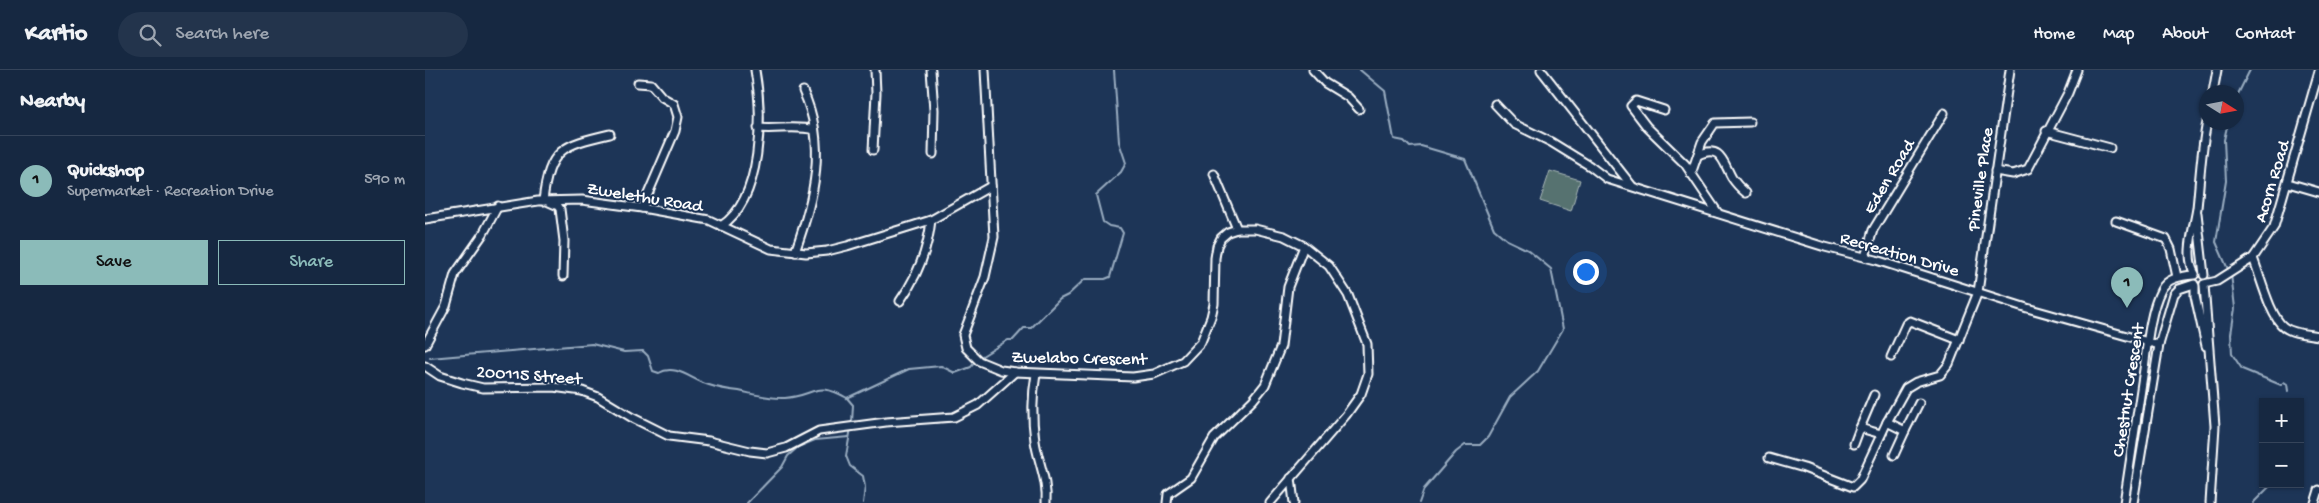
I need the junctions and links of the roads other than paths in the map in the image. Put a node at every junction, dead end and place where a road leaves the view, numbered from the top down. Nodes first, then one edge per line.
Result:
1 (755, 70) edge
2 (875, 70) edge
3 (931, 70) edge
4 (985, 70) edge
5 (1313, 70) edge
6 (1541, 70) edge
7 (2011, 70) edge
8 (2077, 70) edge
9 (2217, 70) edge
10 (2319, 71) edge
11 (638, 83) dead end
12 (2214, 85) edge
13 (803, 91) dead end
14 (1495, 104) dead end
15 (1359, 109) dead end
16 (1664, 110) dead end
17 (1944, 113) dead end
18 (1750, 122) dead end
19 (758, 128) junction
20 (814, 130) junction
21 (2205, 130) edge
22 (2046, 131) junction
23 (610, 134) dead end
24 (2110, 148) dead end
25 (873, 150) dead end
26 (933, 154) dead end
27 (1698, 156) junction
28 (1995, 171) junction
29 (1214, 174) dead end
30 (1691, 174) junction
31 (2288, 183) junction
32 (991, 186) junction
33 (1633, 186) junction
34 (2319, 192) edge
35 (1746, 193) dead end
36 (545, 201) junction
37 (498, 206) junction
38 (642, 208) junction
39 (2196, 210) junction
40 (1718, 213) junction
41 (425, 219) edge
42 (931, 220) junction
43 (2116, 221) dead end
44 (721, 226) junction
45 (1237, 229) junction
46 (1304, 246) junction
47 (795, 252) junction
48 (1865, 257) junction
49 (2253, 258) junction
50 (2195, 275) junction
51 (563, 276) dead end
52 (2177, 277) junction
53 (2204, 281) junction
54 (2194, 285) junction
55 (1978, 292) junction
56 (900, 301) dead end
57 (2319, 336) edge
58 (1959, 340) junction
59 (2148, 342) junction
60 (425, 345) edge
61 (2159, 345) junction
62 (2207, 349) junction
63 (1891, 357) dead end
64 (425, 366) edge
65 (1015, 372) junction
66 (1036, 374) junction
67 (1874, 395) dead end
68 (1919, 403) dead end
69 (1887, 422) junction
70 (1860, 428) junction
71 (1905, 431) junction
72 (1881, 434) junction
73 (1854, 444) dead end
74 (1894, 455) dead end
75 (1769, 458) dead end
76 (1291, 478) junction
77 (2319, 490) edge
78 (1046, 503) edge
79 (1167, 503) edge
80 (1270, 503) edge
81 (1294, 503) edge
82 (2125, 503) edge
83 (2133, 503) edge
84 (2211, 503) edge
85 (2315, 503) edge

1 - 19 street
2 - 25 street
3 - 26 street
4 - 32 street, Zwelabo Crescent
5 - 15 street
6 - 33 street
7 - 28 street, Pineville Place
8 - 22 street
9 - 12 street
10 - 31 street, Acorn Road
11 - 38 street
13 - 20 street
14 - 33 street, Recreation Drive
16 - 30 street
17 - 48 street, Eden Road
18 - 27 street
19 - 20 street
19 - 44 street
20 - 47 street
21 - 39 street
22 - 24 street
22 - 28 street
23 - 36 street
27 - 30 street
27 - 35 street
28 - 55 street, Pineville Place
29 - 45 street
30 - 40 street
31 - 34 street
31 - 49 street, Acorn Road
32 - 42 street, Zwelethu Road
32 - 65 street, Zwelabo Crescent
33 - 40 street, Recreation Drive
36 - 37 street, Zwelethu Road
36 - 38 street, Zwelethu Road
36 - 51 street
37 - 41 street, Zwelethu Road
37 - 60 street
38 - 44 street, Zwelethu Road
39 - 50 street
39 - 53 street
40 - 48 street, Recreation Drive
42 - 47 street, Zwelethu Road
42 - 56 street
43 - 52 street
44 - 47 street, Zwelethu Road
45 - 46 street
45 - 66 street, Zwelabo Crescent
46 - 76 street
46 - 79 street
48 - 55 street, Recreation Drive
49 - 53 street, Acorn Road
49 - 57 street
50 - 52 street
50 - 53 street
50 - 54 street
52 - 59 street, Chestnut Crescent
53 - 54 street
53 - 62 street
54 - 61 street, Chestnut Crescent
54 - 62 street
55 - 58 street, Pineville Place
55 - 59 street, Recreation Drive
58 - 63 street
58 - 69 street, Pineville Place
59 - 61 street, Recreation Drive
59 - 82 street, Chestnut Crescent
61 - 83 street, Chestnut Crescent
62 - 84 street
64 - 65 street, 200115 Street
65 - 66 street, Zwelabo Crescent
66 - 78 street
67 - 70 street
68 - 71 street
69 - 71 street
69 - 72 street, Pineville Place
70 - 72 street
70 - 73 street
71 - 74 street
72 - 75 street, Pineville Place
76 - 80 street
76 - 81 street
77 - 85 street

